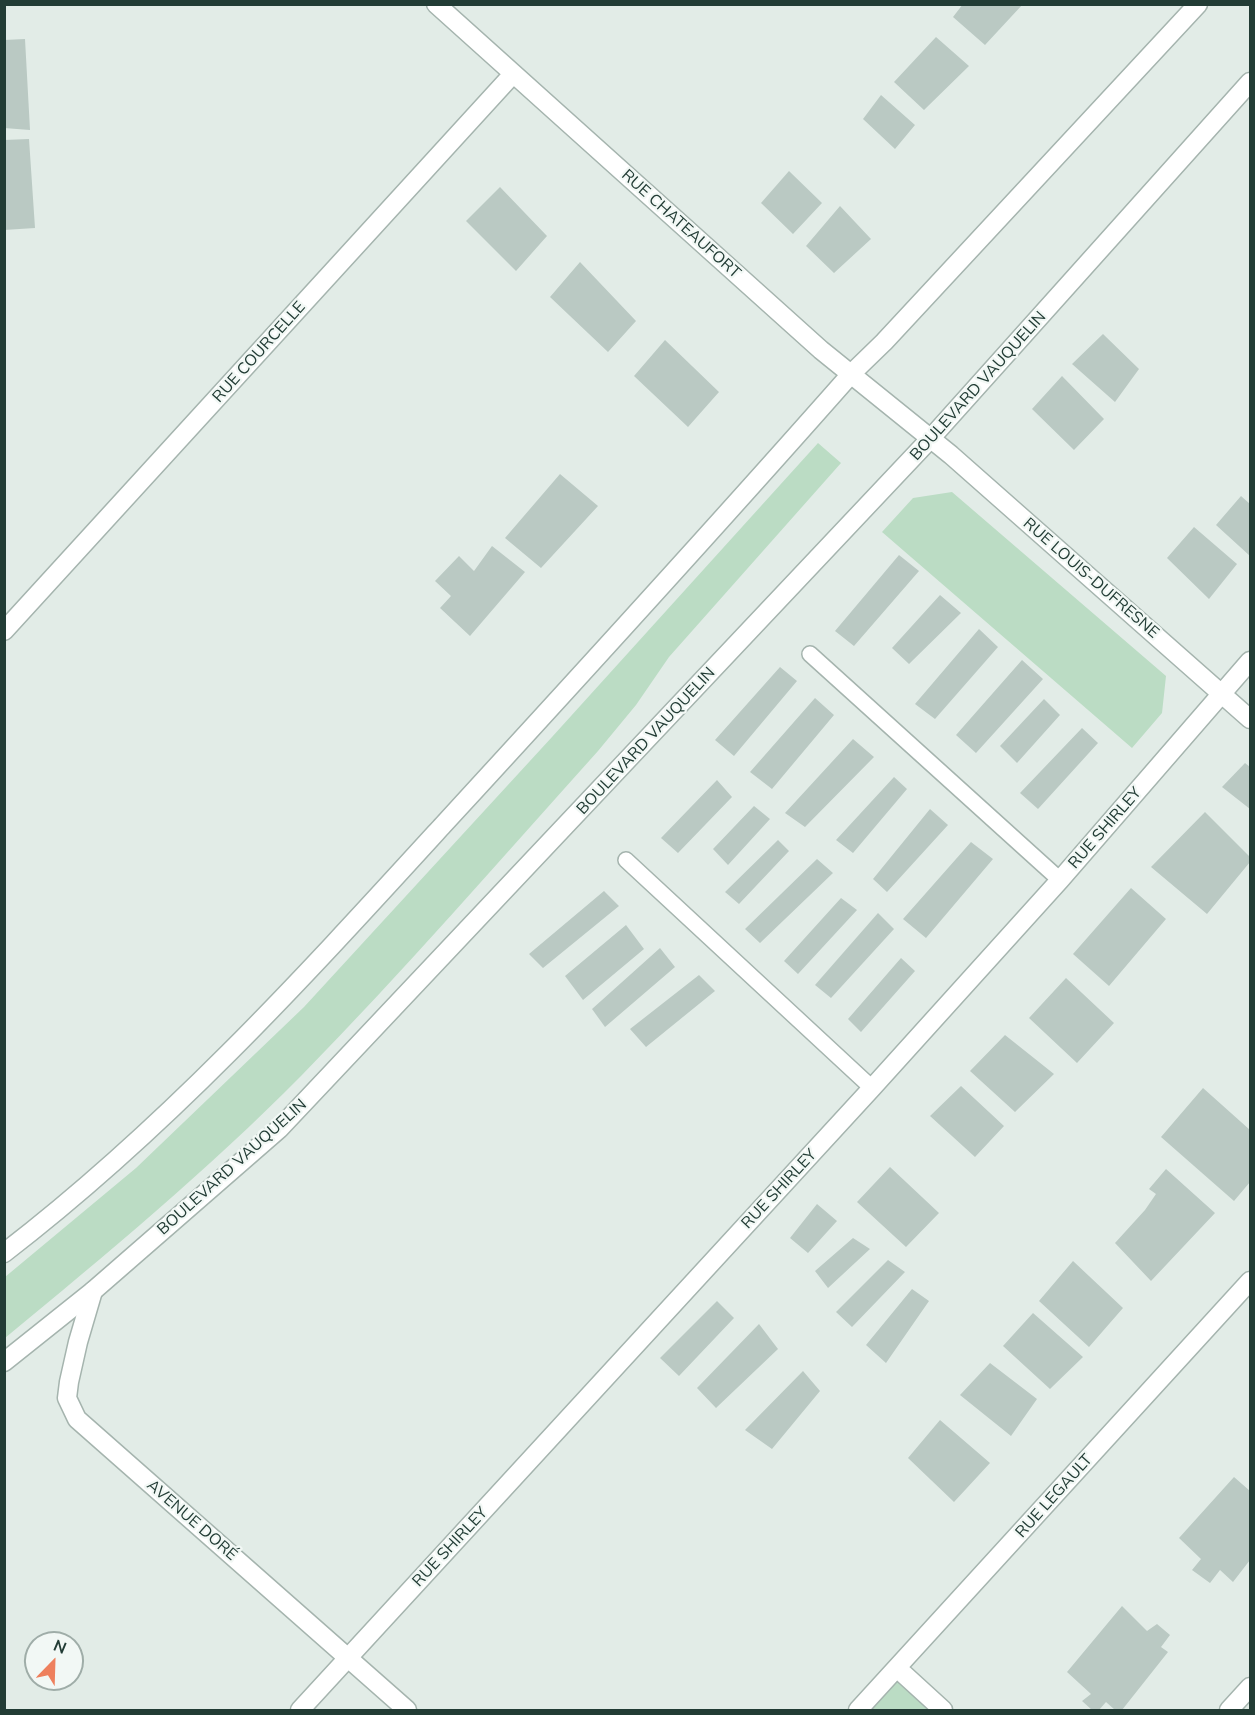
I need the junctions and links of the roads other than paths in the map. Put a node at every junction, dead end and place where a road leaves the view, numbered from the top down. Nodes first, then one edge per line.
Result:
1 (436, 4) edge
2 (1198, 4) edge
3 (513, 74) junction
4 (1251, 82) edge
5 (851, 374) junction
6 (931, 438) junction
7 (4, 631) edge
8 (810, 654) dead end
9 (1251, 661) edge
10 (1221, 693) junction
11 (1251, 719) edge
12 (626, 860) dead end
13 (1060, 880) junction
14 (872, 1088) junction
15 (4, 1253) edge
16 (1251, 1281) edge
17 (93, 1291) junction
18 (4, 1362) edge
19 (348, 1658) junction
20 (897, 1668) junction
21 (1251, 1687) edge
22 (300, 1710) edge
23 (407, 1710) edge
24 (858, 1710) edge
25 (943, 1710) edge
26 (1229, 1710) edge

1 - 3 street, RUE CHATEAUFORT
2 - 5 street
3 - 5 street, RUE CHATEAUFORT
3 - 7 street, RUE COURCELLE
4 - 6 street, BOULEVARD VAUQUELIN
5 - 6 street, RUE CHATEAUFORT
5 - 15 street
6 - 10 street, RUE LOUIS-DUFRESNE
6 - 17 street, BOULEVARD VAUQUELIN
8 - 13 lane
9 - 10 street, RUE SHIRLEY
10 - 11 street, RUE LOUIS-DUFRESNE
10 - 13 street, RUE SHIRLEY
12 - 14 lane
13 - 14 street, RUE SHIRLEY
14 - 19 street, RUE SHIRLEY
16 - 20 street, RUE LEGAULT
17 - 18 street, BOULEVARD VAUQUELIN
17 - 19 street, AVENUE DORÉ
19 - 22 street, RUE SHIRLEY
19 - 23 street, AVENUE DORÉ
20 - 24 street, RUE LEGAULT
20 - 25 street
21 - 26 street

